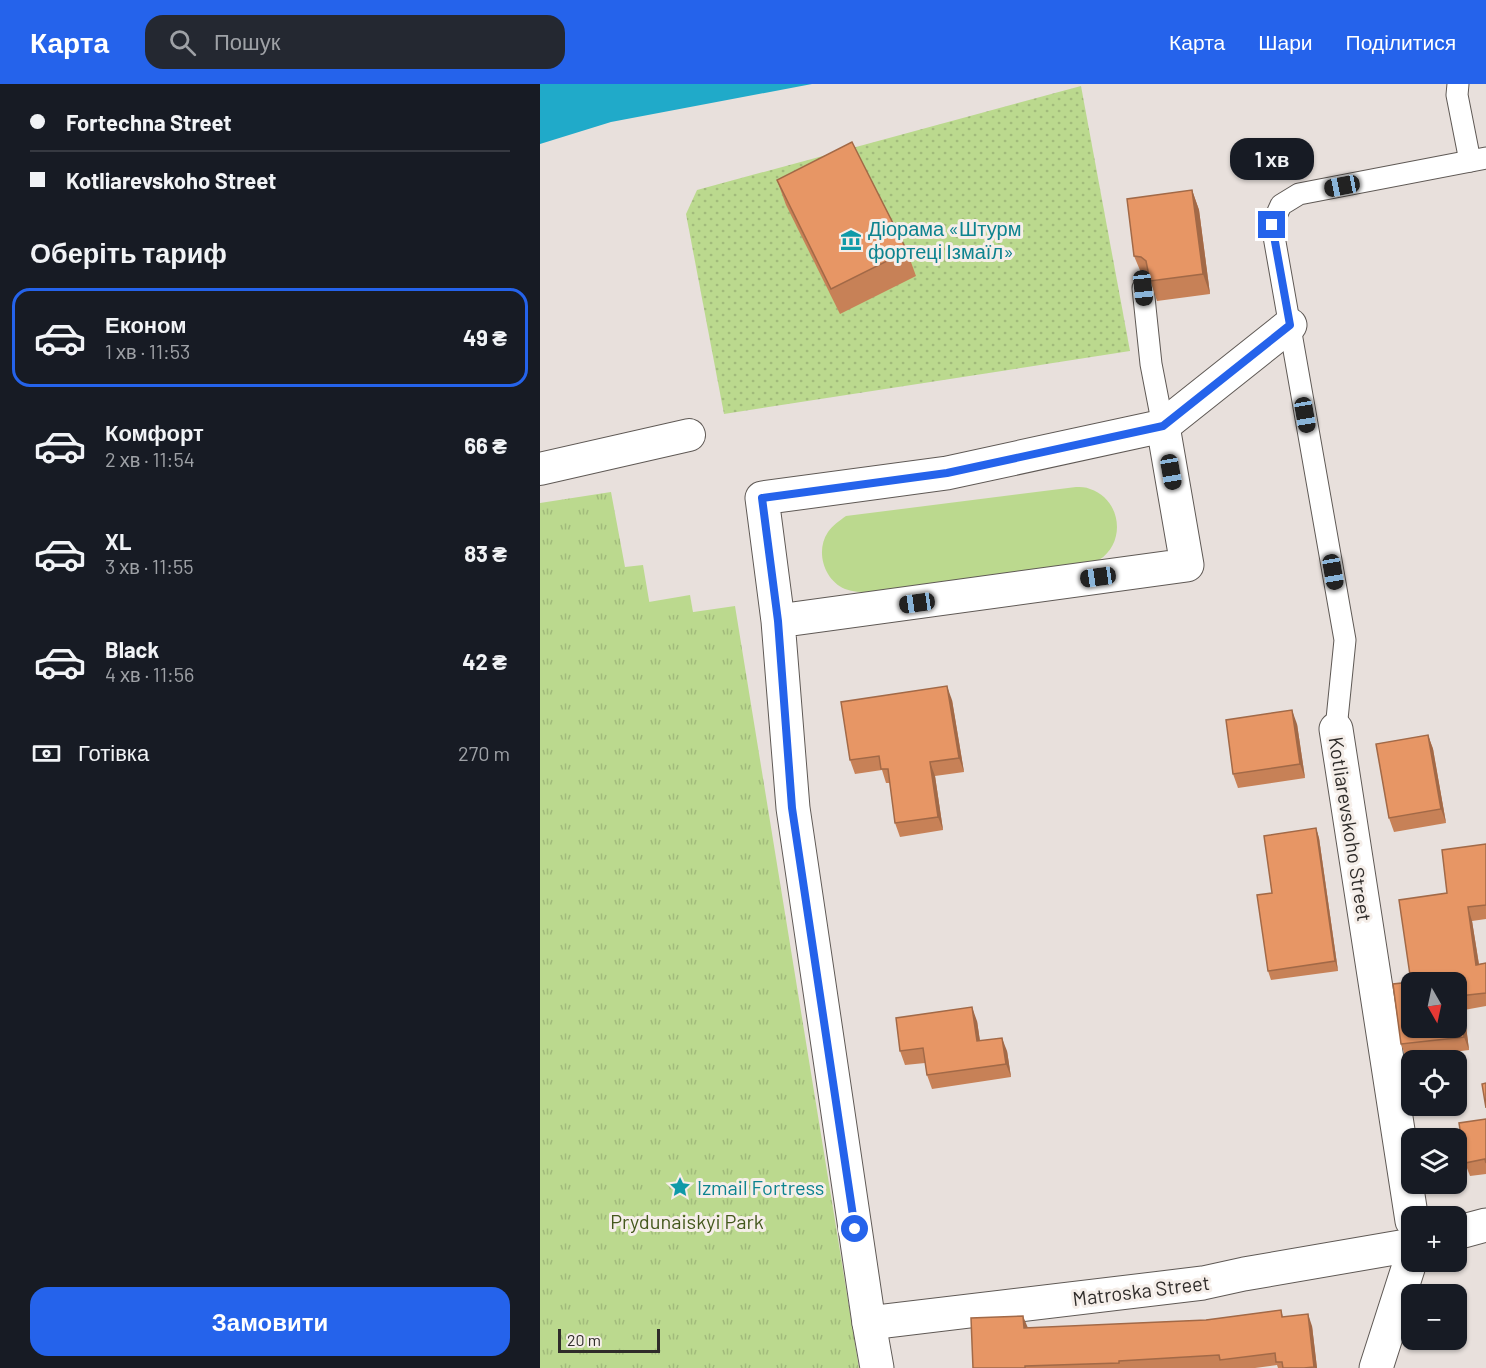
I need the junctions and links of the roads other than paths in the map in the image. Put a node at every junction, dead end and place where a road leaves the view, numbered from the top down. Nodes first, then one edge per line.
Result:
1 (1458, 84) edge
2 (1478, 160) edge
3 (1143, 288) dead end
4 (1290, 325) junction
5 (1163, 426) junction
6 (689, 435) dead end
7 (540, 469) edge
8 (778, 621) junction
9 (1336, 729) joint
10 (1410, 1206) edge
11 (1486, 1225) edge
12 (1467, 1230) edge
13 (1401, 1247) edge
14 (1407, 1272) edge
15 (869, 1323) junction
16 (877, 1368) edge
17 (1376, 1368) edge

1 - 2 lane
2 - 4 lane, Kotliarevskoho Street
3 - 5 lane
4 - 5 street
4 - 9 lane, Kotliarevskoho Street
5 - 8 street
5 - 8 street
6 - 7 street
8 - 15 street
9 - 10 street, Kotliarevskoho Street
11 - 12 street
13 - 15 street, Matroska Street
14 - 17 street
15 - 16 street

